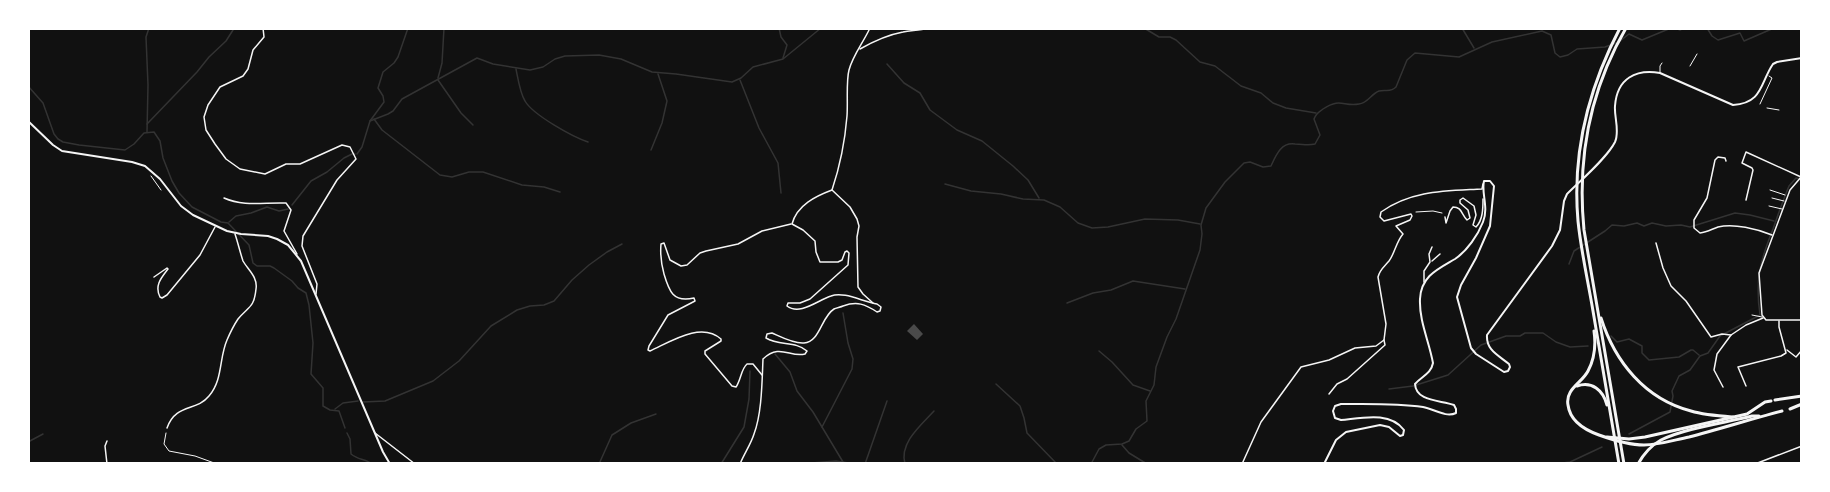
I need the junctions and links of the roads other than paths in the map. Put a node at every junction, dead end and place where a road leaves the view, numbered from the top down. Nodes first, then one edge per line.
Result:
1 (262, 28) edge
2 (870, 28) edge
3 (928, 28) edge
4 (1620, 28) edge
5 (1626, 28) edge
6 (860, 50) junction
7 (1697, 54) dead end
8 (1802, 58) edge
9 (1662, 63) dead end
10 (1690, 66) dead end
11 (1660, 73) junction
12 (1768, 75) junction
13 (1760, 104) dead end
14 (1767, 108) dead end
15 (1779, 110) dead end
16 (28, 121) edge
17 (1726, 161) dead end
18 (151, 176) dead end
19 (1801, 177) edge
20 (1483, 184) junction
21 (1482, 189) junction
22 (161, 190) dead end
23 (832, 190) junction
24 (1770, 190) dead end
25 (1787, 196) junction
26 (224, 198) dead end
27 (1579, 198) junction
28 (1772, 198) dead end
29 (1746, 200) dead end
30 (1785, 201) junction
31 (1769, 206) dead end
32 (1782, 209) junction
33 (1445, 217) road end
34 (792, 224) junction
35 (215, 227) junction
36 (238, 233) junction
37 (1772, 234) junction
38 (1656, 243) dead end
39 (1432, 248) dead end
40 (297, 255) junction
41 (1440, 255) dead end
42 (1430, 262) junction
43 (154, 277) dead end
44 (1424, 282) junction
45 (316, 295) junction
46 (874, 304) junction
47 (1595, 307) junction
48 (1752, 315) dead end
49 (1764, 318) junction
50 (1779, 320) junction
51 (1802, 320) edge
52 (1731, 335) junction
53 (1384, 340) junction
54 (1786, 350) junction
55 (1802, 350) edge
56 (1603, 354) junction
57 (763, 375) junction
58 (1575, 386) junction
59 (1746, 386) dead end
60 (1724, 387) dead end
61 (1329, 394) dead end
62 (1802, 396) edge
63 (1802, 404) edge
64 (1790, 409) dead end
65 (1782, 411) dead end
66 (1761, 416) junction
67 (1733, 417) junction
68 (1612, 424) junction
69 (167, 428) road end
70 (375, 433) junction
71 (1602, 436) junction
72 (107, 441) dead end
73 (1802, 446) edge
74 (107, 464) edge
75 (390, 464) edge
76 (415, 464) edge
77 (740, 464) edge
78 (1242, 464) edge
79 (1324, 464) edge
80 (1621, 464) edge
81 (1638, 464) edge
82 (1755, 464) edge

1 - 45 street
2 - 6 street
3 - 6 street
4 - 27 highway
5 - 27 highway
6 - 23 street
7 - 10 lane
8 - 12 street
9 - 11 lane
11 - 12 street
11 - 20 street
12 - 13 lane
14 - 15 lane
16 - 35 street
17 - 37 street
18 - 22 lane
19 - 25 street
19 - 29 street
20 - 21 street
20 - 44 street
21 - 33 street
21 - 53 street
23 - 34 street
23 - 46 street
24 - 25 lane
25 - 30 street
26 - 40 street
27 - 47 highway
28 - 30 lane
30 - 32 street
31 - 32 lane
32 - 37 street
34 - 46 street
34 - 57 street
35 - 36 street
35 - 43 street
36 - 40 street
36 - 69 street
37 - 49 street
38 - 52 street
39 - 42 street
40 - 45 street
41 - 42 street
42 - 44 street
44 - 79 street
45 - 70 street
46 - 57 street
47 - 56 highway
47 - 58 highway
47 - 67 highway
48 - 49 lane
49 - 50 street
49 - 52 street
50 - 51 street
50 - 54 street
52 - 60 street
53 - 61 street
53 - 78 street
54 - 55 street
54 - 59 street
56 - 68 highway
56 - 80 highway
57 - 77 street
58 - 68 highway
58 - 71 highway
62 - 67 highway
63 - 64 highway
65 - 66 highway
66 - 71 highway
66 - 81 highway
67 - 71 highway
68 - 80 highway
70 - 75 street
70 - 76 street
72 - 74 street
73 - 82 street

